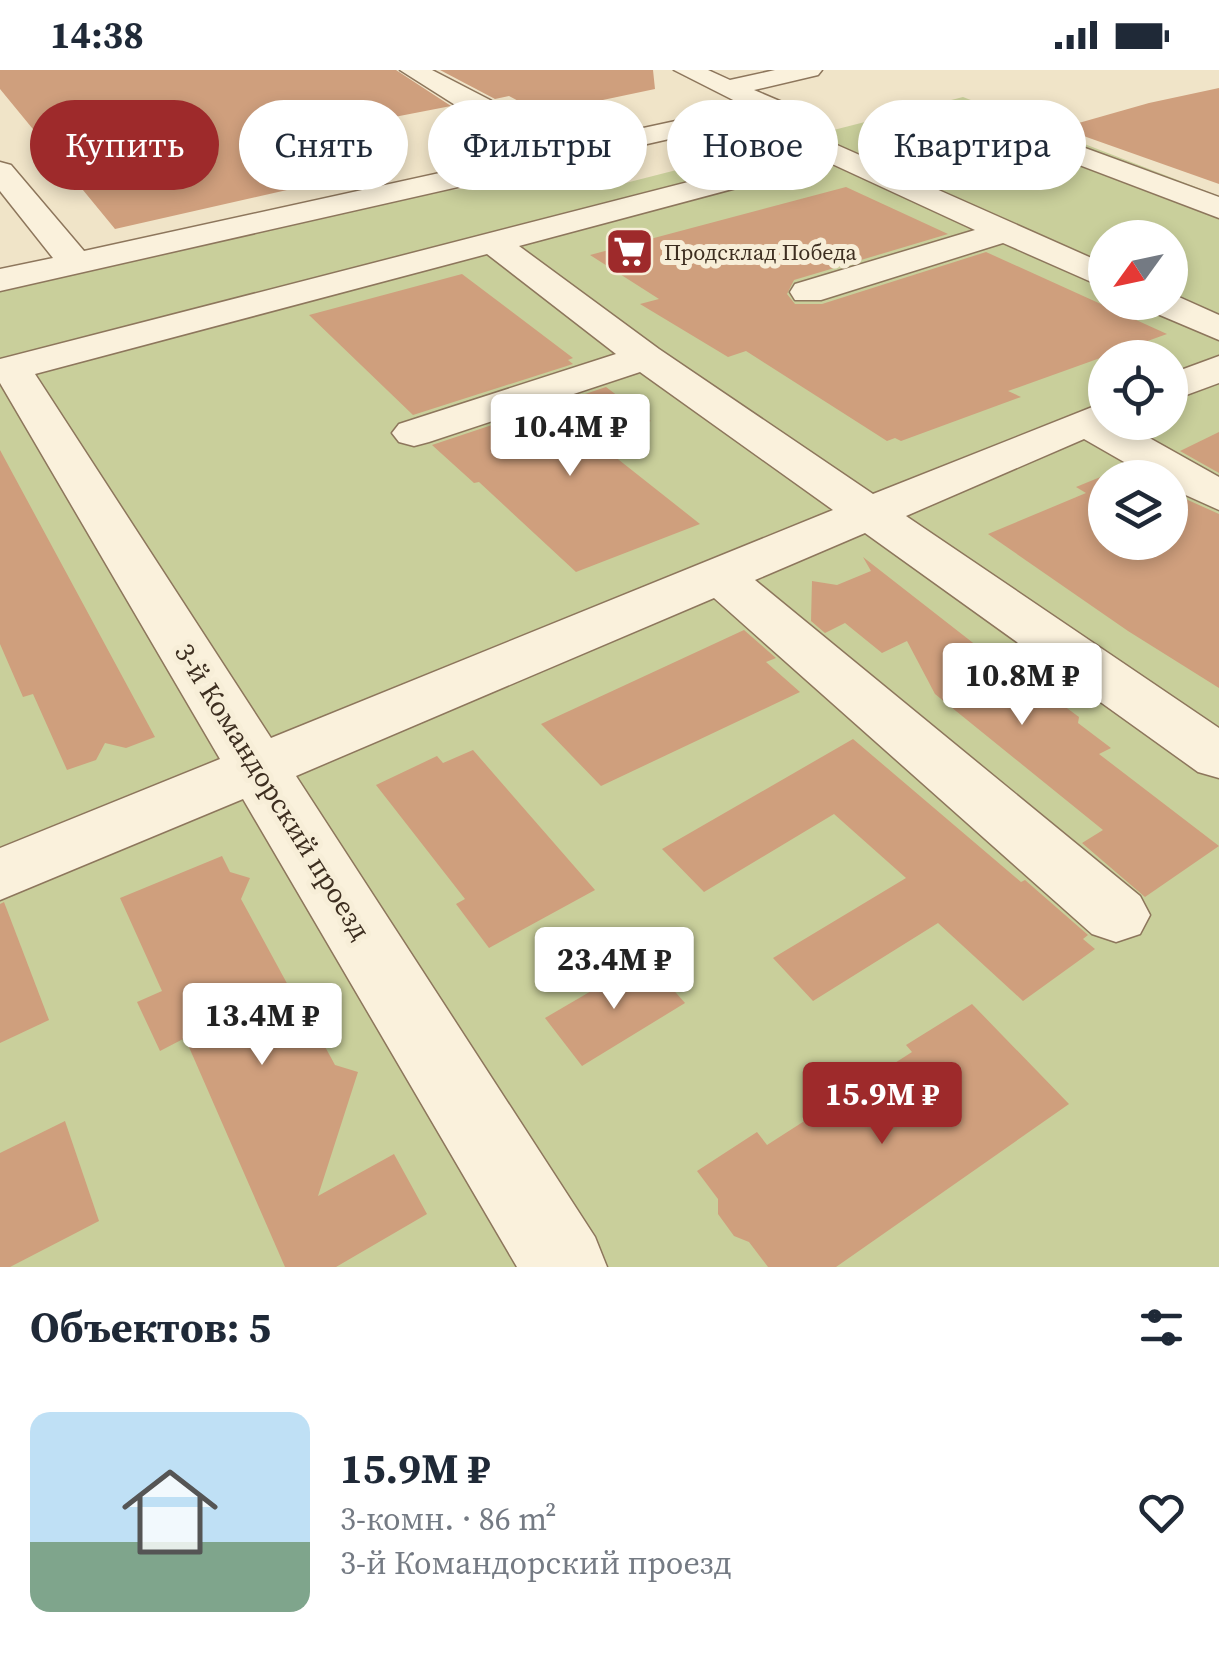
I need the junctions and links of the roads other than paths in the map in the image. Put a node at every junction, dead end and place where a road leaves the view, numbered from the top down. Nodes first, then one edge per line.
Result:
1 (414, 70) edge
2 (687, 70) edge
3 (810, 70) edge
4 (728, 88) junction
5 (470, 100) edge
6 (754, 100) edge
7 (838, 157) edge
8 (1086, 158) edge
9 (0, 171) edge
10 (428, 186) edge
11 (693, 190) edge
12 (1219, 208) edge
13 (1005, 232) junction
14 (492, 242) junction
15 (76, 264) junction
16 (1088, 269) edge
17 (0, 280) edge
18 (808, 292) dead end
19 (1188, 314) edge
20 (1219, 328) edge
21 (645, 357) junction
22 (1219, 368) edge
23 (5, 369) edge
24 (1188, 381) edge
25 (1088, 422) edge
26 (414, 433) dead end
27 (1130, 440) edge
28 (1219, 496) edge
29 (871, 512) junction
30 (719, 576) junction
31 (1219, 756) edge
32 (260, 769) junction
33 (0, 875) edge
34 (1116, 915) dead end
35 (564, 1267) edge

1 - 5 street
2 - 4 street
3 - 4 street
4 - 6 street
7 - 13 street
8 - 12 street
9 - 15 street
10 - 15 street
11 - 14 street
13 - 16 street
13 - 18 street
14 - 21 street
14 - 23 street
15 - 17 street
19 - 20 street
21 - 26 street
21 - 29 street
22 - 24 street
23 - 32 street, 3-й Командорский проезд
25 - 29 street
27 - 28 street
29 - 30 street
29 - 31 street
30 - 32 street
30 - 34 street
32 - 33 street
32 - 35 street, 3-й Командорский проезд

